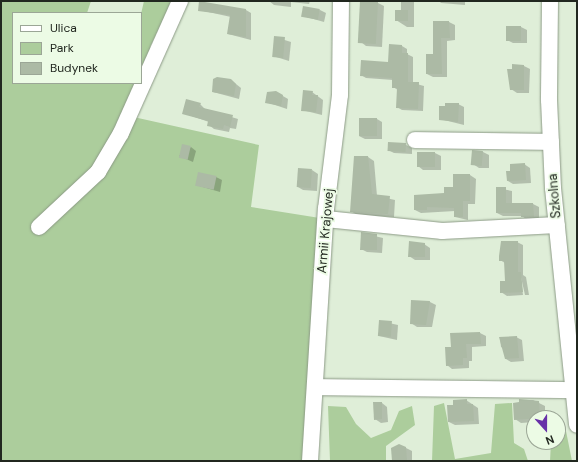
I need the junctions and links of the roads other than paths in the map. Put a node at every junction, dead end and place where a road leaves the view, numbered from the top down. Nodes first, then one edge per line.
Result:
1 (180, 1) edge
2 (341, 1) edge
3 (550, 1) edge
4 (415, 140) dead end
5 (551, 142) junction
6 (326, 219) junction
7 (557, 225) junction
8 (38, 227) dead end
9 (314, 387) junction
10 (573, 390) junction
11 (577, 426) edge
12 (310, 461) edge

1 - 8 street
2 - 6 street, Armii Krajowej
3 - 5 street, Szkolna
4 - 5 street
5 - 7 street, Szkolna
6 - 7 street
6 - 9 street, Armii Krajowej
7 - 10 street, Szkolna
9 - 10 street
9 - 12 street, Armii Krajowej
10 - 11 street, Szkolna

